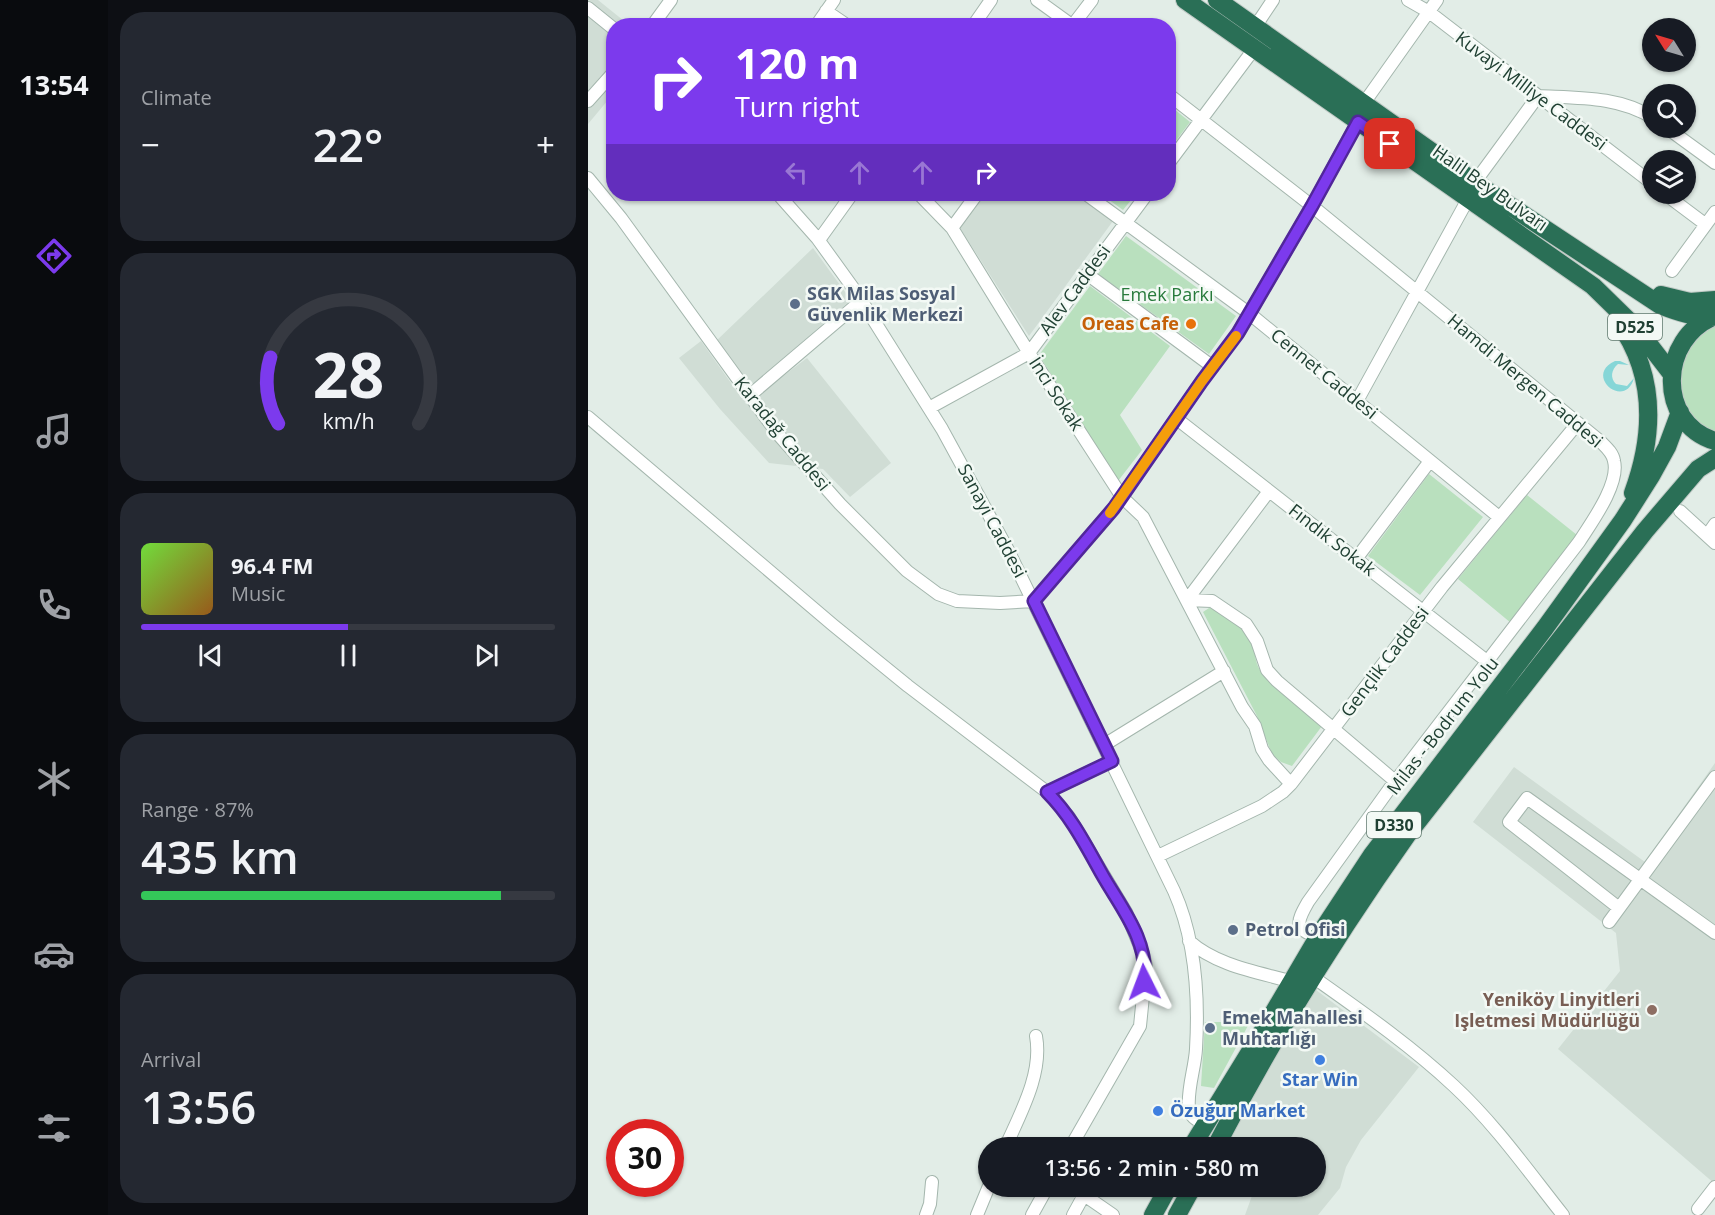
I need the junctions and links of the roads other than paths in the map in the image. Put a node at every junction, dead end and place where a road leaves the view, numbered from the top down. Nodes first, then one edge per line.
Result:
1 (670, 0) edge
2 (834, 0) edge
3 (991, 0) edge
4 (1036, 0) edge
5 (1092, 0) edge
6 (1185, 0) edge
7 (1217, 0) edge
8 (1273, 0) edge
9 (1408, 0) edge
10 (1437, 0) edge
11 (588, 8) edge
12 (826, 11) junction
13 (1429, 12) junction
14 (658, 18) edge
15 (821, 18) edge
16 (836, 18) edge
17 (979, 18) edge
18 (1062, 18) edge
19 (1078, 18) edge
20 (606, 23) edge
21 (1255, 27) junction
22 (1254, 49) junction
23 (606, 81) edge
24 (1538, 96) junction
25 (1176, 100) edge
26 (588, 101) edge
27 (1364, 103) junction
28 (1642, 112) edge
29 (1201, 120) junction
30 (1358, 122) junction
31 (1681, 138) edge
32 (1176, 153) edge
33 (1715, 163) edge
34 (1642, 176) edge
35 (588, 178) edge
36 (1471, 190) junction
37 (606, 200) edge
38 (607, 201) edge
39 (784, 201) edge
40 (847, 201) edge
41 (925, 201) edge
42 (972, 201) edge
43 (1096, 201) edge
44 (1142, 201) edge
45 (1678, 204) edge
46 (1312, 206) junction
47 (1715, 212) edge
48 (1125, 222) junction
49 (1705, 224) junction
50 (952, 228) junction
51 (819, 240) junction
52 (1610, 271) junction
53 (1672, 271) dead end
54 (1087, 274) junction
55 (1593, 286) junction
56 (1417, 292) junction
57 (1715, 300) edge
58 (861, 301) junction
59 (1250, 314) junction
60 (1715, 316) edge
61 (1029, 353) junction
62 (1213, 366) junction
63 (1671, 373) junction
64 (749, 396) junction
65 (1357, 401) junction
66 (929, 408) junction
67 (1680, 412) junction
68 (588, 417) edge
69 (1177, 419) junction
70 (1578, 423) junction
71 (1715, 441) edge
72 (1715, 458) edge
73 (1430, 461) junction
74 (1269, 491) junction
75 (1122, 496) junction
76 (1680, 511) dead end
77 (1499, 518) junction
78 (1623, 520) junction
79 (1713, 534) edge
80 (1356, 559) junction
81 (1187, 600) junction
82 (1034, 601) junction
83 (1423, 611) junction
84 (1488, 662) junction
85 (1224, 671) junction
86 (1334, 730) junction
87 (1104, 745) junction
88 (1112, 761) junction
89 (1715, 777) edge
90 (1395, 781) junction
91 (1291, 784) junction
92 (1047, 792) junction
93 (1158, 856) junction
94 (1641, 878) junction
95 (1620, 908) junction
96 (1609, 922) dead end
97 (1715, 933) edge
98 (1318, 937) junction
99 (1189, 941) junction
100 (1313, 977) junction
101 (1293, 982) junction
102 (1036, 1036) dead end
103 (1204, 1124) junction
104 (1009, 1137) edge
105 (1076, 1137) edge
106 (1197, 1137) edge
107 (1221, 1137) edge
108 (932, 1182) dead end
109 (1715, 1187) edge
110 (984, 1197) edge
111 (1042, 1197) edge
112 (1083, 1197) edge
113 (1087, 1197) edge
114 (1163, 1197) edge
115 (1187, 1197) edge
116 (1698, 1209) dead end
117 (926, 1215) edge
118 (977, 1215) edge
119 (1032, 1215) edge
120 (1073, 1215) edge
121 (1113, 1215) edge
122 (1153, 1215) edge
123 (1177, 1215) edge
124 (1563, 1215) edge

1 - 14 street
2 - 12 street
3 - 17 street
4 - 18 street
5 - 19 street
6 - 22 highway, Halil Bey Bulvarı / D525
7 - 21 highway, Halil Bey Bulvarı / D525
8 - 21 street
9 - 13 street, Kuvayi Milliye Caddesi
10 - 13 street
11 - 20 street
12 - 15 street
12 - 16 street
13 - 24 street, Kuvayi Milliye Caddesi
13 - 27 street
21 - 27 highway, Halil Bey Bulvarı / D525
22 - 29 street
22 - 30 highway, Halil Bey Bulvarı / D525
23 - 26 street
24 - 28 street
24 - 34 street, Kuvayi Milliye Caddesi
24 - 36 street
25 - 29 street, Hamdi Mergen Caddesi
27 - 36 highway, Halil Bey Bulvarı / D525
29 - 32 street
29 - 46 street, Hamdi Mergen Caddesi
30 - 36 highway, Halil Bey Bulvarı / D525
30 - 46 street
31 - 33 street
35 - 37 street, Karadağ Caddesi
36 - 52 highway, Halil Bey Bulvarı / D525
36 - 55 highway, Halil Bey Bulvarı / D525
36 - 56 street
38 - 64 street, Karadağ Caddesi
39 - 51 street, Sanayi Caddesi
40 - 51 street
41 - 50 street, İnci Sokak
42 - 50 street
43 - 48 street, Cennet Caddesi
44 - 48 street, Alev Caddesi
45 - 49 street
46 - 56 street, Hamdi Mergen Caddesi
46 - 59 street
47 - 49 street
48 - 54 street, Alev Caddesi
48 - 59 street, Cennet Caddesi
49 - 53 street
50 - 61 street, İnci Sokak
51 - 58 street, Sanayi Caddesi
52 - 57 highway
52 - 60 highway, D525
54 - 61 street, Alev Caddesi
54 - 62 street
55 - 63 highway, D525
55 - 78 highway
56 - 65 street
56 - 70 street, Hamdi Mergen Caddesi
58 - 64 street
58 - 66 street, Sanayi Caddesi
59 - 62 street
59 - 65 street, Cennet Caddesi
60 - 63 highway
61 - 66 street, Alev Caddesi
61 - 75 street, İnci Sokak
62 - 69 street
63 - 67 highway
64 - 82 street, Karadağ Caddesi
65 - 73 street, Cennet Caddesi
66 - 82 street, Sanayi Caddesi
67 - 71 highway
67 - 78 highway
68 - 92 street
69 - 74 street, Fındık Sokak
69 - 75 street
70 - 77 street, Gençlik Caddesi
70 - 84 street, Hamdi Mergen Caddesi
72 - 100 highway, D330
73 - 77 street, Cennet Caddesi
73 - 80 street
74 - 80 street, Fındık Sokak
74 - 81 street
75 - 81 street, İnci Sokak
75 - 82 street
76 - 79 street
77 - 83 street, Gençlik Caddesi
78 - 98 highway, Milas - Bodrum Yolu / D330
80 - 83 street, Fındık Sokak
81 - 85 street, İnci Sokak
81 - 86 street
82 - 87 street, Sanayi Caddesi
83 - 84 street, Fındık Sokak
83 - 86 street, Gençlik Caddesi
84 - 90 street, Hamdi Mergen Caddesi
85 - 87 street
85 - 91 street, İnci Sokak
86 - 90 street
86 - 91 street, Gençlik Caddesi
87 - 88 street, Sanayi Caddesi
88 - 92 street
88 - 93 street, Sanayi Caddesi
89 - 94 street
90 - 98 street, Hamdi Mergen Caddesi
91 - 93 street, Gençlik Caddesi
92 - 105 street
93 - 99 street, Sanayi Caddesi
94 - 95 street
94 - 95 street
94 - 97 street
95 - 96 street
98 - 101 highway, Milas - Bodrum Yolu / D330
99 - 101 street
99 - 103 street, Sanayi Caddesi
100 - 107 highway, D330
100 - 124 street
101 - 103 highway, Milas - Bodrum Yolu / D330
102 - 104 street
103 - 106 highway, Milas - Bodrum Yolu / D330
108 - 117 street
109 - 116 street
110 - 118 street
111 - 119 street
112 - 120 street
113 - 121 street
114 - 122 highway
115 - 123 highway

